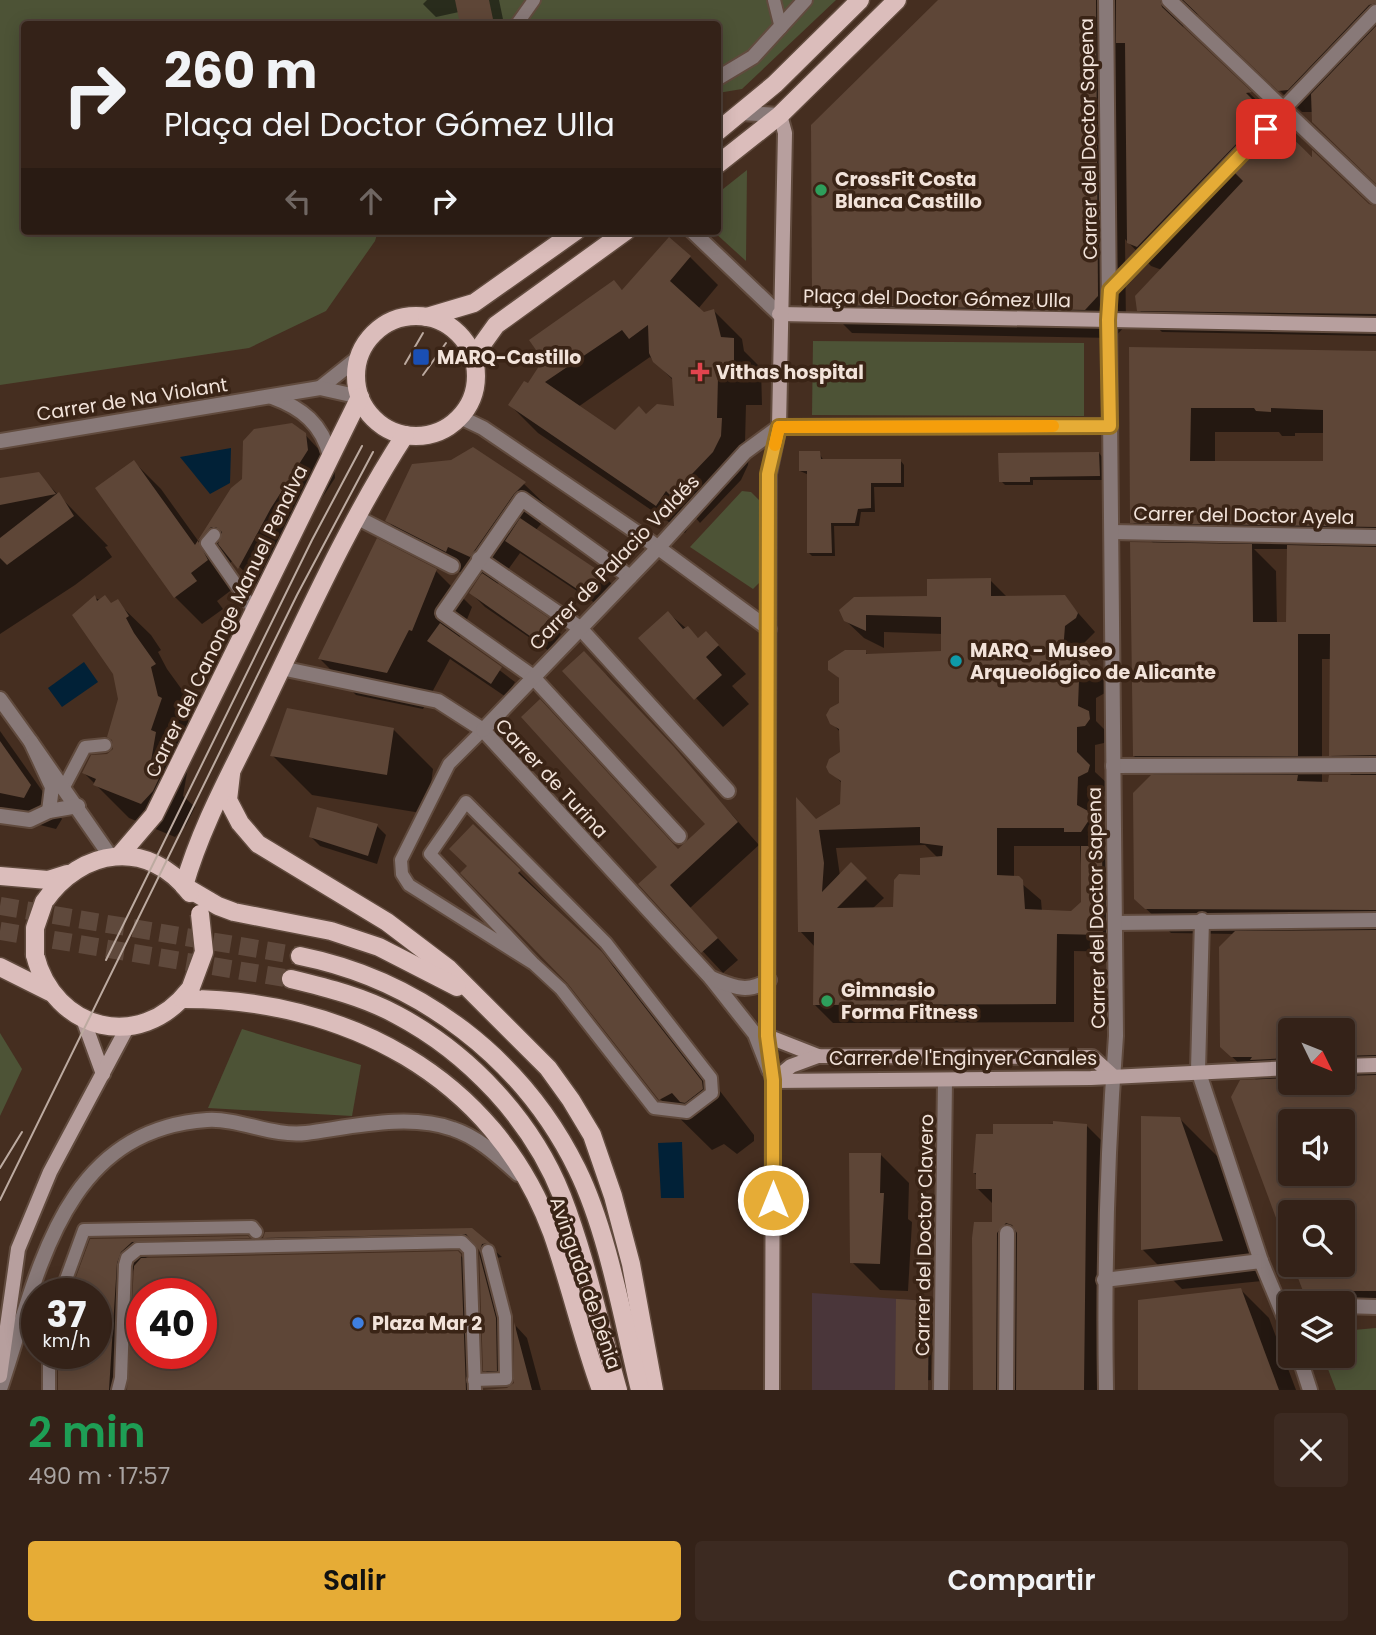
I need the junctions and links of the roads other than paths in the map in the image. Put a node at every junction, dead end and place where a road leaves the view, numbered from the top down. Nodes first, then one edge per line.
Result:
1 (534, 0) edge
2 (774, 0) edge
3 (805, 0) edge
4 (860, 0) edge
5 (897, 0) edge
6 (1106, 0) edge
7 (1170, 0) edge
8 (1376, 12) edge
9 (519, 21) edge
10 (780, 28) junction
11 (721, 76) edge
12 (1285, 109) junction
13 (740, 113) junction
14 (780, 115) junction
15 (721, 129) edge
16 (721, 162) edge
17 (1376, 197) edge
18 (570, 235) edge
19 (620, 235) edge
20 (696, 235) edge
21 (1110, 290) junction
22 (779, 313) junction
23 (427, 317) junction
24 (1108, 320) junction
25 (1376, 325) edge
26 (359, 357) junction
27 (473, 357) junction
28 (320, 388) junction
29 (271, 396) junction
30 (360, 397) junction
31 (460, 417) junction
32 (1110, 426) junction
33 (779, 427) junction
34 (405, 435) junction
35 (0, 440) edge
36 (330, 456) junction
37 (358, 518) junction
38 (1112, 532) junction
39 (214, 536) dead end
40 (1376, 537) edge
41 (657, 549) junction
42 (479, 559) junction
43 (452, 566) dead end
44 (630, 577) junction
45 (253, 609) junction
46 (580, 628) junction
47 (769, 629) junction
48 (281, 668) junction
49 (532, 676) junction
50 (0, 699) edge
51 (483, 730) junction
52 (31, 742) junction
53 (105, 745) dead end
54 (1376, 765) edge
55 (1113, 766) junction
56 (231, 774) junction
57 (64, 787) junction
58 (728, 791) dead end
59 (78, 806) junction
60 (49, 811) junction
61 (0, 816) edge
62 (679, 836) dead end
63 (115, 856) junction
64 (67, 874) junction
65 (0, 876) edge
66 (184, 886) junction
67 (1202, 920) junction
68 (1376, 920) edge
69 (1115, 923) junction
70 (300, 956) tunnel mouth
71 (534, 964) junction
72 (0, 967) edge
73 (710, 977) junction
74 (292, 979) tunnel mouth
75 (769, 980) junction
76 (51, 993) junction
77 (187, 993) junction
78 (492, 1010) junction
79 (83, 1019) junction
80 (128, 1026) junction
81 (767, 1036) junction
82 (818, 1056) junction
83 (1376, 1065) edge
84 (1355, 1066) edge
85 (1278, 1069) edge
86 (1192, 1073) junction
87 (103, 1074) junction
88 (1113, 1076) junction
89 (773, 1080) junction
90 (945, 1080) junction
91 (533, 1191) junction
92 (256, 1232) dead end
93 (1007, 1233) dead end
94 (488, 1251) dead end
95 (1261, 1261) junction
96 (66, 1278) edge
97 (1104, 1280) junction
98 (1278, 1292) edge
99 (1355, 1306) edge
100 (1376, 1307) edge
101 (1302, 1368) edge
102 (49, 1369) edge
103 (0, 1376) edge
104 (475, 1385) edge
105 (0, 1389) edge
106 (49, 1390) edge
107 (118, 1390) edge
108 (601, 1390) edge
109 (618, 1390) edge
110 (640, 1390) edge
111 (654, 1390) edge
112 (772, 1390) edge
113 (941, 1390) edge
114 (1006, 1390) edge
115 (1106, 1390) edge
116 (1310, 1390) edge

1 - 9 lane
2 - 10 lane
3 - 10 street
4 - 13 main road
5 - 14 main road
6 - 21 street, Carrer del Doctor Sapena
7 - 12 street
8 - 12 street
10 - 11 street
12 - 17 street
12 - 21 street
13 - 14 street
13 - 15 main road
14 - 16 main road
14 - 22 street
18 - 23 main road
19 - 27 main road
20 - 22 street
21 - 24 street, Carrer del Doctor Sapena
22 - 24 street, Plaça del Doctor Gómez Ulla
22 - 33 street, Plaça del Doctor Gómez Ulla
23 - 26 main road
23 - 27 main road
24 - 25 street, Plaça del Doctor Gómez Ulla
24 - 32 street
26 - 28 street, Carrer de Na Violant
26 - 30 main road
27 - 31 main road
28 - 29 street, Carrer de Na Violant
28 - 30 street, Carrer de Na Violant
29 - 35 street, Carrer de Na Violant
29 - 36 street
30 - 34 main road
30 - 36 main road, Carrer del Canonge Manuel Penalva
31 - 34 main road
31 - 41 street
32 - 33 street
32 - 38 street, Carrer del Doctor Sapena
33 - 41 street, Carrer de Palacio Valdés
33 - 47 street, Plaça del Doctor Gómez Ulla
34 - 37 main road
36 - 45 main road, Carrer del Canonge Manuel Penalva
37 - 43 street
37 - 48 main road
38 - 40 street, Carrer del Doctor Ayela
38 - 55 street, Carrer del Doctor Sapena
39 - 45 lane
41 - 44 street, Carrer de Palacio Valdés
41 - 47 street
42 - 44 street
42 - 46 street
42 - 49 street
44 - 46 street, Carrer de Palacio Valdés
45 - 63 main road, Carrer del Canonge Manuel Penalva
46 - 49 street, Carrer de Palacio Valdés
46 - 58 street
47 - 75 street, Plaça del Doctor Gómez Ulla
48 - 51 street, Carrer de Turina
48 - 56 main road
49 - 51 street, Carrer de Palacio Valdés
49 - 62 street
50 - 52 street
51 - 71 lane
51 - 73 street, Carrer de Turina
52 - 57 street
52 - 60 street
53 - 57 lane
54 - 55 street
55 - 69 street, Carrer del Doctor Sapena
56 - 66 main road
56 - 78 main road, Avinguda de Dénia
57 - 59 street
59 - 60 street
59 - 63 street
60 - 61 street
63 - 64 main road
63 - 66 main road
64 - 65 main road
64 - 76 main road, bridge
66 - 77 main road, bridge
66 - 78 main road, Avinguda de Dénia
67 - 68 street
67 - 69 street
67 - 86 street
69 - 88 street, Carrer del Doctor Sapena
70 - 110 main road, Avinguda de Dénia
71 - 71 lane
72 - 76 main road
73 - 75 street, Carrer de Turina
73 - 89 street, Carrer de Turina
74 - 109 main road, Avinguda de Dénia
75 - 81 street, Plaça del Doctor Gómez Ulla
76 - 79 main road
77 - 80 main road
77 - 91 main road, Avinguda de Dénia
78 - 111 main road, Avinguda de Dénia
79 - 80 main road
79 - 87 street
80 - 87 street
81 - 82 street, Carrer de l'Enginyer Canales
81 - 89 street, Plaça del Doctor Gómez Ulla
82 - 88 street, Carrer de l'Enginyer Canales
82 - 89 street, Carrer de l'Enginyer Canales
83 - 84 street
85 - 86 street
86 - 88 street
86 - 95 street
87 - 103 street
88 - 90 street, Carrer de l'Enginyer Canales
88 - 97 street, Carrer del Doctor Sapena
89 - 90 street, Carrer de l'Enginyer Canales
89 - 112 street, Plaça del Doctor Gómez Ulla
90 - 113 street, Carrer del Doctor Clavero
91 - 105 street
91 - 108 main road, Avinguda de Dénia
92 - 96 lane
93 - 114 street
94 - 104 lane
95 - 97 street
95 - 98 street
97 - 115 street, Carrer del Doctor Sapena
99 - 100 street
101 - 116 street
102 - 106 lane
104 - 107 lane

